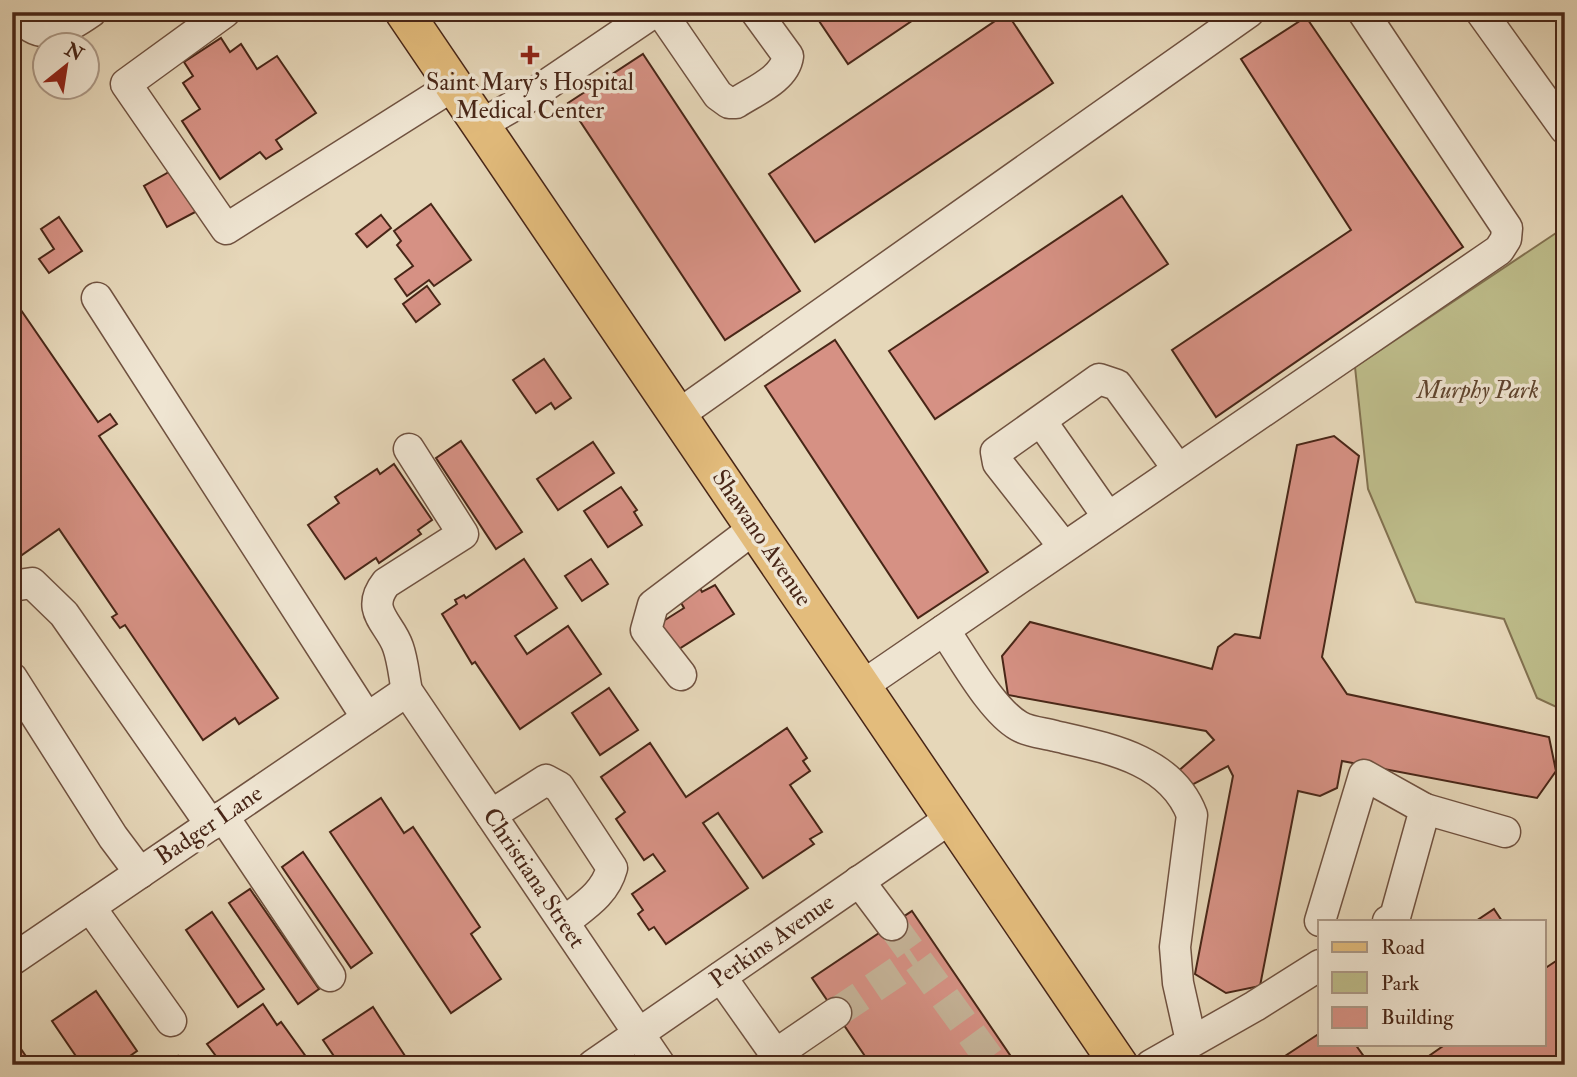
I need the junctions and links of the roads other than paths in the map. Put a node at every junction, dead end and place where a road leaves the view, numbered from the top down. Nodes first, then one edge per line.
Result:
1 (16, 12) edge
2 (91, 12) edge
3 (225, 12) edge
4 (404, 12) edge
5 (654, 12) edge
6 (661, 12) edge
7 (756, 12) edge
8 (1249, 12) edge
9 (1363, 12) edge
10 (1481, 12) edge
11 (454, 85) junction
12 (481, 125) junction
13 (1565, 129) edge
14 (97, 299) dead end
15 (678, 415) junction
16 (1041, 421) junction
17 (409, 449) dead end
18 (1178, 469) junction
19 (1108, 517) junction
20 (755, 528) junction
21 (1064, 547) junction
22 (12, 586) edge
23 (944, 630) junction
24 (681, 675) dead end
25 (12, 678) edge
26 (862, 686) junction
27 (407, 691) junction
28 (366, 718) junction
29 (1425, 809) junction
30 (491, 815) junction
31 (951, 818) junction
32 (217, 820) junction
33 (1505, 832) dead end
34 (140, 873) junction
35 (859, 881) junction
36 (90, 907) junction
37 (1321, 920) edge
38 (1390, 920) edge
39 (564, 922) junction
40 (891, 925) tunnel mouth
41 (1318, 934) edge
42 (12, 960) edge
43 (1312, 970) edge
44 (330, 976) dead end
45 (721, 976) junction
46 (836, 1013) tunnel mouth
47 (171, 1021) dead end
48 (639, 1033) junction
49 (1191, 1041) junction
50 (780, 1059) edge
51 (593, 1065) edge
52 (660, 1065) edge
53 (1119, 1065) edge
54 (1150, 1065) edge

1 - 2 street
3 - 11 street
4 - 11 main road, Shawano Avenue
5 - 12 street
6 - 7 street
8 - 15 street
9 - 18 street
10 - 13 street
11 - 12 main road, Shawano Avenue
12 - 15 main road, Shawano Avenue
14 - 28 street
15 - 20 main road, Shawano Avenue
16 - 18 street
16 - 19 street
16 - 21 street
17 - 27 street
18 - 19 street
19 - 21 street
20 - 24 street
20 - 26 main road, Shawano Avenue
21 - 23 street
22 - 32 street
23 - 26 street
23 - 49 street
25 - 34 street
26 - 31 main road, Shawano Avenue
27 - 28 street, Badger Lane
27 - 30 street, Christiana Street
28 - 32 street, Badger Lane
29 - 33 street
29 - 37 street
29 - 38 street
30 - 39 street, Christiana Street
30 - 39 street
31 - 35 street, Perkins Avenue
31 - 53 main road, Shawano Avenue
32 - 34 street, Badger Lane
32 - 44 street
34 - 36 street, Badger Lane
35 - 40 street
35 - 45 street, Perkins Avenue
36 - 42 street, Badger Lane
36 - 47 street
39 - 48 street, Christiana Street
41 - 43 street
43 - 49 street
45 - 48 street, Perkins Avenue
45 - 50 street
46 - 50 street
48 - 51 street, Perkins Avenue
48 - 52 street, Christiana Street
49 - 54 street

